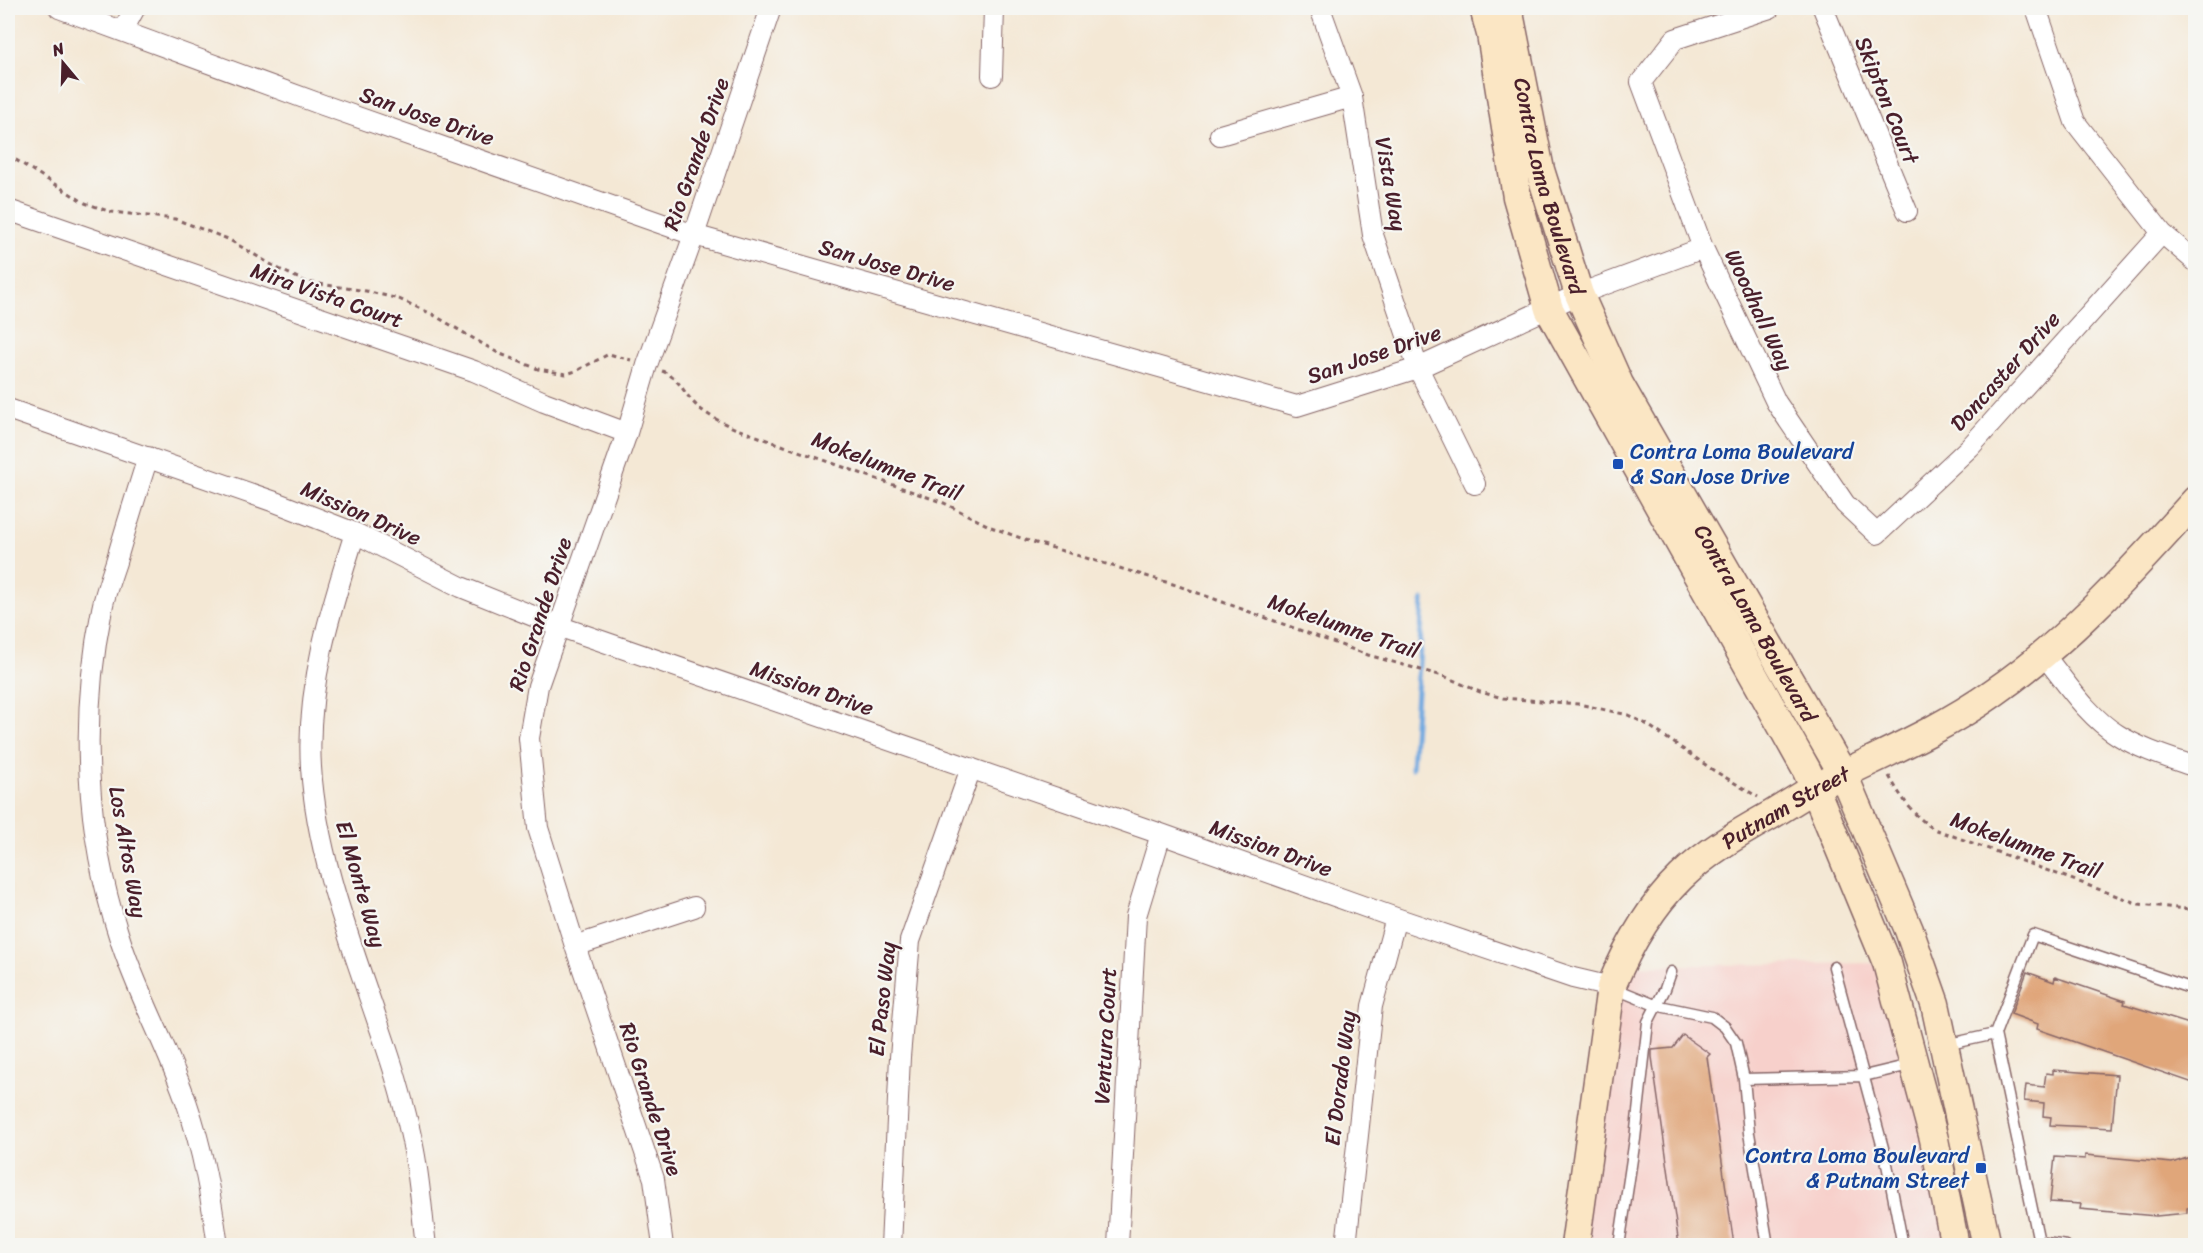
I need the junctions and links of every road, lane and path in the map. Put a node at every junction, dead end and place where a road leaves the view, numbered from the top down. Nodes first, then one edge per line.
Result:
1 (59, 8) edge
2 (135, 8) edge
3 (771, 8) edge
4 (994, 8) edge
5 (1320, 8) edge
6 (1484, 8) edge
7 (1508, 8) edge
8 (1770, 8) edge
9 (1823, 8) edge
10 (2036, 8) edge
11 (123, 30) junction
12 (992, 76) dead end
13 (1352, 98) junction
14 (1220, 135) dead end
15 (8, 155) edge
16 (8, 210) edge
17 (1907, 212) dead end
18 (2162, 233) junction
19 (694, 235) junction
20 (1702, 248) junction
21 (2196, 262) edge
22 (1579, 294) junction
23 (1549, 309) junction
24 (647, 365) junction
25 (1418, 368) junction
26 (8, 409) edge
27 (627, 433) junction
28 (147, 458) junction
29 (1475, 484) dead end
30 (2196, 500) edge
31 (355, 533) junction
32 (1877, 534) joint
33 (558, 626) junction
34 (2043, 654) junction
35 (1879, 758) junction
36 (2196, 767) edge
37 (970, 768) junction
38 (1843, 774) junction
39 (1815, 789) junction
40 (1773, 814) junction
41 (1161, 834) junction
42 (694, 907) dead end
43 (2196, 910) edge
44 (1396, 918) junction
45 (575, 946) junction
46 (1834, 967) dead end
47 (1671, 972) dead end
48 (1611, 987) junction
49 (2196, 990) edge
50 (1655, 1005) junction
51 (1995, 1034) junction
52 (1944, 1045) junction
53 (1914, 1063) junction
54 (1864, 1076) junction
55 (1744, 1079) junction
56 (2039, 1242) junction
57 (218, 1245) edge
58 (426, 1245) edge
59 (663, 1245) edge
60 (891, 1245) edge
61 (1118, 1245) edge
62 (1346, 1245) edge
63 (1575, 1245) edge
64 (1619, 1245) edge
65 (1768, 1245) edge
66 (1903, 1245) edge
67 (1955, 1245) edge
68 (1987, 1245) edge
69 (2024, 1245) edge
70 (2066, 1245) edge

1 - 11 street, San Jose Drive
2 - 11 street
3 - 19 street, Rio Grande Drive
4 - 12 street
5 - 13 street, Vista Way
6 - 23 main road, Contra Loma Boulevard
7 - 22 main road, Contra Loma Boulevard
8 - 20 street, Woodhall Way
9 - 17 street, Skipton Court
10 - 18 street
11 - 19 street, San Jose Drive
13 - 14 street
13 - 25 street, Vista Way
15 - 24 path, Mokelumne Trail
16 - 27 street, Mira Vista Court
18 - 21 street
18 - 32 street, Doncaster Drive
19 - 24 street, Rio Grande Drive
19 - 25 street, San Jose Drive
20 - 22 street, San Jose Drive
20 - 32 street, Woodhall Way
22 - 23 street, San Jose Drive
22 - 38 main road, Contra Loma Boulevard
23 - 25 street, San Jose Drive
23 - 39 main road, Contra Loma Boulevard
24 - 27 street, Rio Grande Drive
24 - 40 path, Mokelumne Trail
25 - 29 street, Vista Way
26 - 28 street, Mission Drive
27 - 33 street, Rio Grande Drive
28 - 31 street, Mission Drive
28 - 57 street, Los Altos Way
30 - 34 main road, Putnam Street
31 - 33 street, Mission Drive
31 - 58 street, El Monte Way
33 - 37 street, Mission Drive
33 - 45 street, Rio Grande Drive
34 - 35 main road, Putnam Street
34 - 36 street
35 - 38 main road, Putnam Street
35 - 43 path, Mokelumne Trail
37 - 41 street, Mission Drive
37 - 60 street, El Paso Way
38 - 39 main road, Putnam Street
38 - 52 main road, Contra Loma Boulevard
39 - 40 main road, Putnam Street
39 - 53 main road, Contra Loma Boulevard
40 - 48 main road, Putnam Street
41 - 44 street, Mission Drive
41 - 61 street, Ventura Court
42 - 45 street
44 - 48 street, Mission Drive
44 - 62 street, El Dorado Way
45 - 59 street, Rio Grande Drive
46 - 54 lane
47 - 50 lane
48 - 50 lane
48 - 63 main road, Putnam Street
49 - 51 lane
50 - 55 lane
50 - 64 lane
51 - 52 lane
51 - 56 lane
52 - 68 main road, Contra Loma Boulevard
53 - 54 lane
53 - 67 main road, Contra Loma Boulevard
54 - 55 lane
54 - 66 lane
55 - 65 lane
56 - 69 lane
56 - 70 lane

